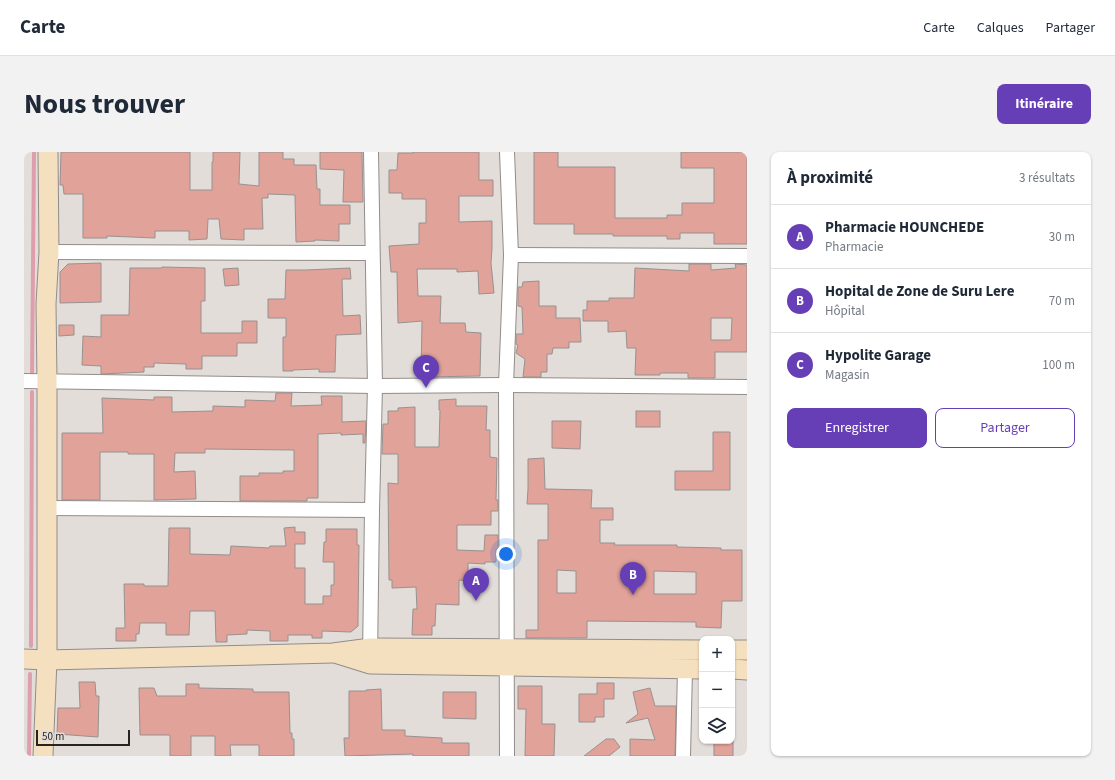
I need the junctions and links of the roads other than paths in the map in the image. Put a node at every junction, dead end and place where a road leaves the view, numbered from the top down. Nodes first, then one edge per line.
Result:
1 (48, 152) edge
2 (371, 152) edge
3 (507, 152) edge
4 (49, 252) junction
5 (372, 253) junction
6 (511, 255) junction
7 (747, 256) edge
8 (24, 381) edge
9 (47, 381) junction
10 (506, 384) junction
11 (375, 386) junction
12 (747, 387) edge
13 (47, 508) junction
14 (372, 510) junction
15 (699, 650) edge
16 (735, 650) edge
17 (747, 650) edge
18 (370, 656) junction
19 (507, 657) junction
20 (24, 659) edge
21 (47, 660) junction
22 (694, 669) edge
23 (735, 669) edge
24 (747, 670) edge
25 (43, 756) edge
26 (507, 756) edge
27 (683, 756) edge

1 - 4 street
2 - 5 street
3 - 6 street
4 - 5 street
4 - 9 street
5 - 11 street
6 - 7 street
6 - 10 street
8 - 9 street
9 - 11 street
9 - 13 street
10 - 11 street
10 - 12 street
10 - 19 street
11 - 14 street
13 - 14 street
13 - 21 street
14 - 18 street
15 - 19 street
16 - 17 street
18 - 19 street
18 - 21 street
19 - 22 street
19 - 26 street
20 - 21 street
21 - 25 street
22 - 27 street
23 - 24 street

